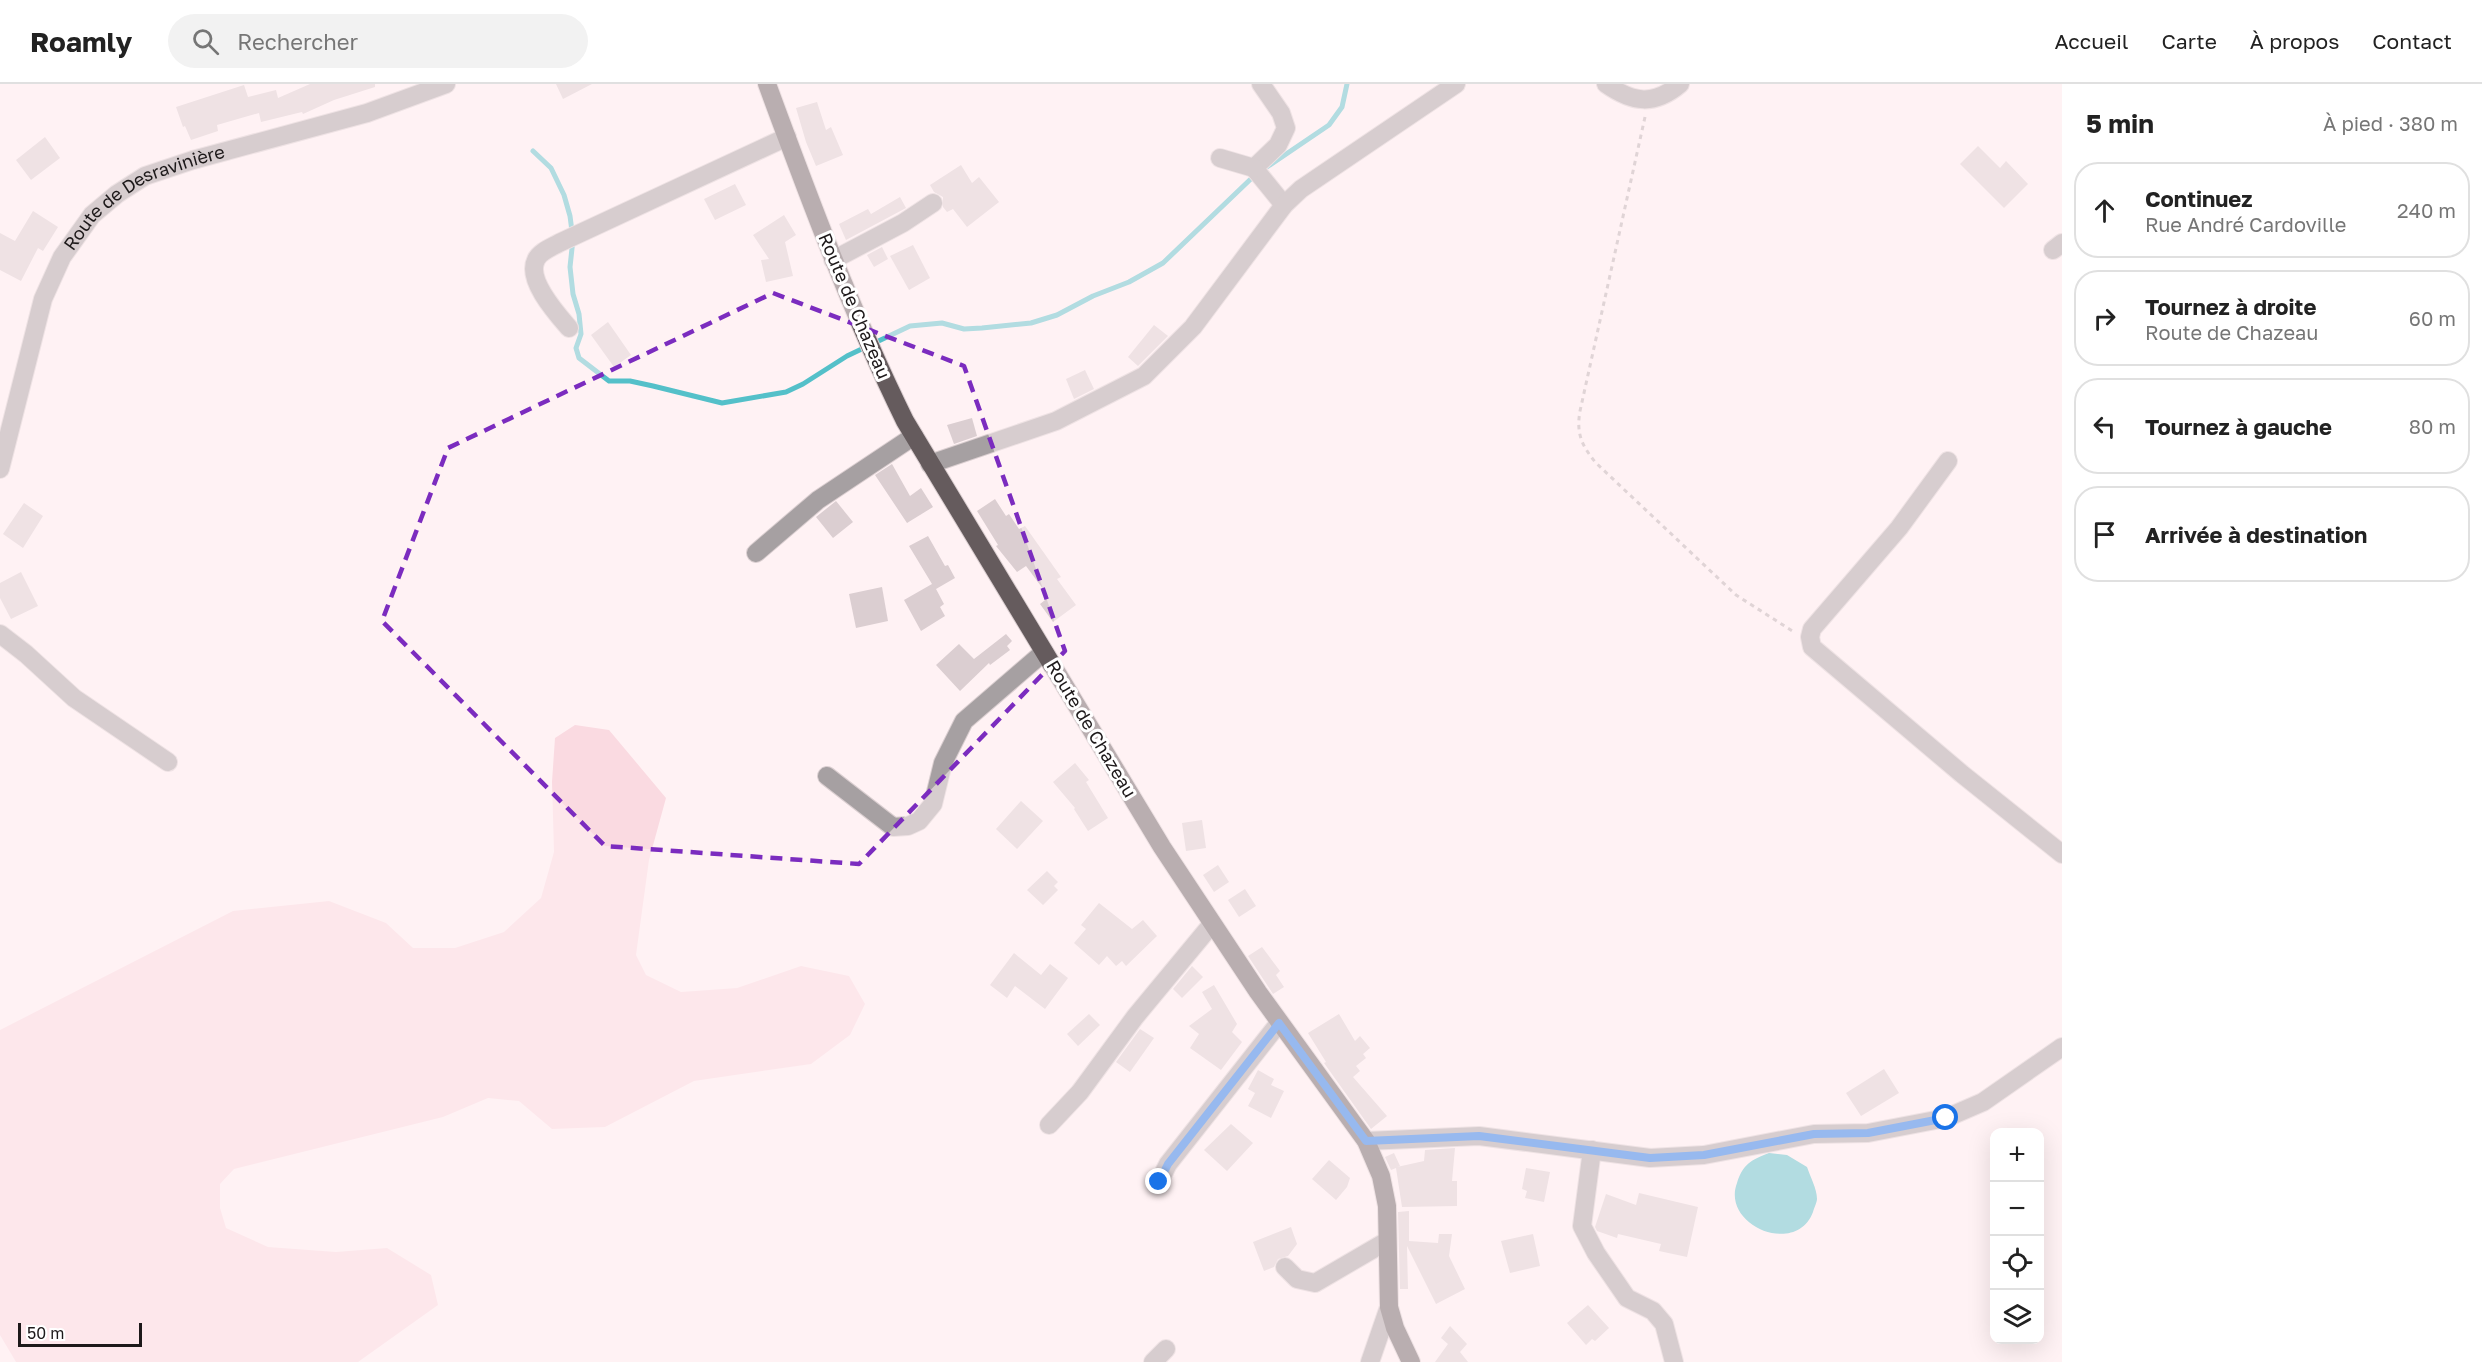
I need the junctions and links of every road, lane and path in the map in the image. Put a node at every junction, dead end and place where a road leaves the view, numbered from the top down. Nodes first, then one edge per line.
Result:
1 (446, 84) edge
2 (767, 84) edge
3 (1261, 84) edge
4 (1456, 84) edge
5 (1606, 84) edge
6 (1680, 84) edge
7 (1648, 100) junction
8 (787, 137) junction
9 (1220, 158) dead end
10 (1254, 168) junction
11 (933, 203) dead end
12 (1284, 205) junction
13 (833, 260) junction
14 (568, 328) dead end
15 (914, 436) junction
16 (1948, 460) dead end
17 (930, 464) junction
18 (0, 469) edge
19 (756, 553) dead end
20 (0, 634) edge
21 (1810, 638) junction
22 (1044, 652) junction
23 (168, 762) dead end
24 (827, 776) dead end
25 (2062, 854) edge
26 (1212, 924) junction
27 (1279, 1023) junction
28 (2062, 1047) edge
29 (1049, 1125) dead end
30 (1366, 1141) junction
31 (1592, 1150) junction
32 (1159, 1182) dead end
33 (1387, 1241) junction
34 (1285, 1267) dead end
35 (1389, 1307) junction
36 (1370, 1362) edge
37 (1411, 1362) edge
38 (1674, 1362) edge

1 - 18 street, Route de Desravinière
2 - 8 main road, Route de Chazeau
3 - 10 street
4 - 12 street
5 - 7 street
6 - 7 street
7 - 21 path
8 - 13 main road, Route de Chazeau
8 - 14 street
9 - 10 street
10 - 12 street
11 - 13 street
12 - 17 street
13 - 15 main road, Route de Chazeau
15 - 17 main road, Route de Chazeau
15 - 19 street
16 - 21 street
17 - 22 main road, Route de Chazeau
20 - 23 street
21 - 25 street
22 - 24 street
22 - 26 main road, Route de Chazeau
26 - 27 main road, Route de Chazeau
26 - 29 street
27 - 30 main road, Route de Chazeau
27 - 32 street
28 - 31 street
30 - 31 street
30 - 33 main road, Route de Chazeau
31 - 38 street
33 - 34 street
33 - 35 main road, Route de Chazeau
35 - 36 street
35 - 37 main road, Route de Chazeau

